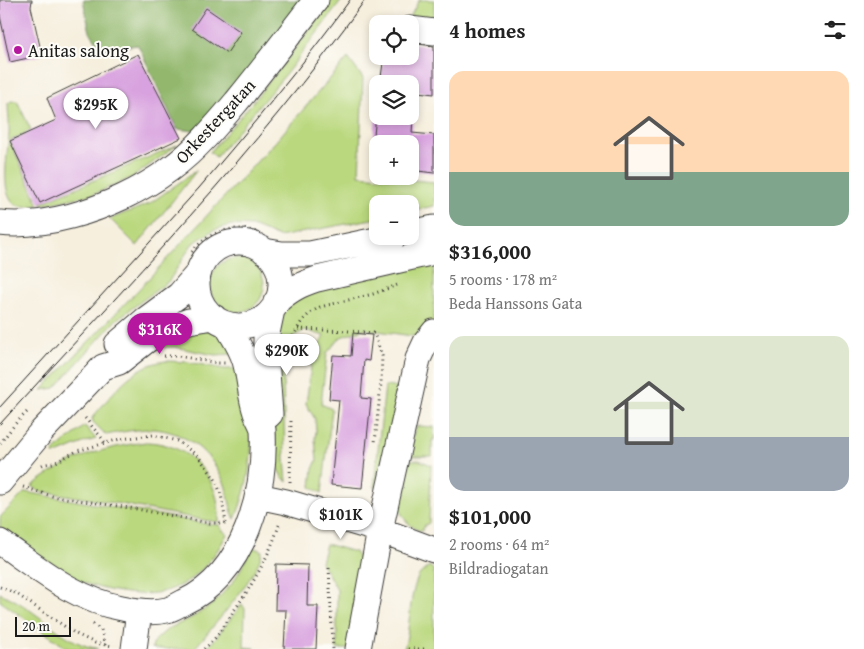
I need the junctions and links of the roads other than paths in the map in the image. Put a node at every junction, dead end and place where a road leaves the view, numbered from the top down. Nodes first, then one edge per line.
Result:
1 (316, 0) edge
2 (419, 30) edge
3 (434, 32) edge
4 (0, 223) edge
5 (434, 228) edge
6 (419, 231) edge
7 (369, 242) edge
8 (264, 251) junction
9 (434, 252) edge
10 (199, 272) junction
11 (274, 306) junction
12 (220, 321) junction
13 (434, 332) edge
14 (255, 359) junction
15 (104, 366) junction
16 (8, 486) edge
17 (258, 496) junction
18 (380, 530) junction
19 (0, 542) edge
20 (434, 550) edge
21 (139, 611) junction
22 (125, 648) edge
23 (358, 649) edge

1 - 4 street, Orkestergatan
2 - 3 street
5 - 6 street
7 - 8 street
8 - 10 street
8 - 11 street
9 - 11 street
10 - 12 street
10 - 15 street
11 - 12 street
11 - 14 street
12 - 14 street
12 - 15 street
13 - 18 street
14 - 17 street
15 - 16 street
17 - 18 street
17 - 21 street
18 - 20 street
18 - 23 street
19 - 21 street
21 - 22 street

